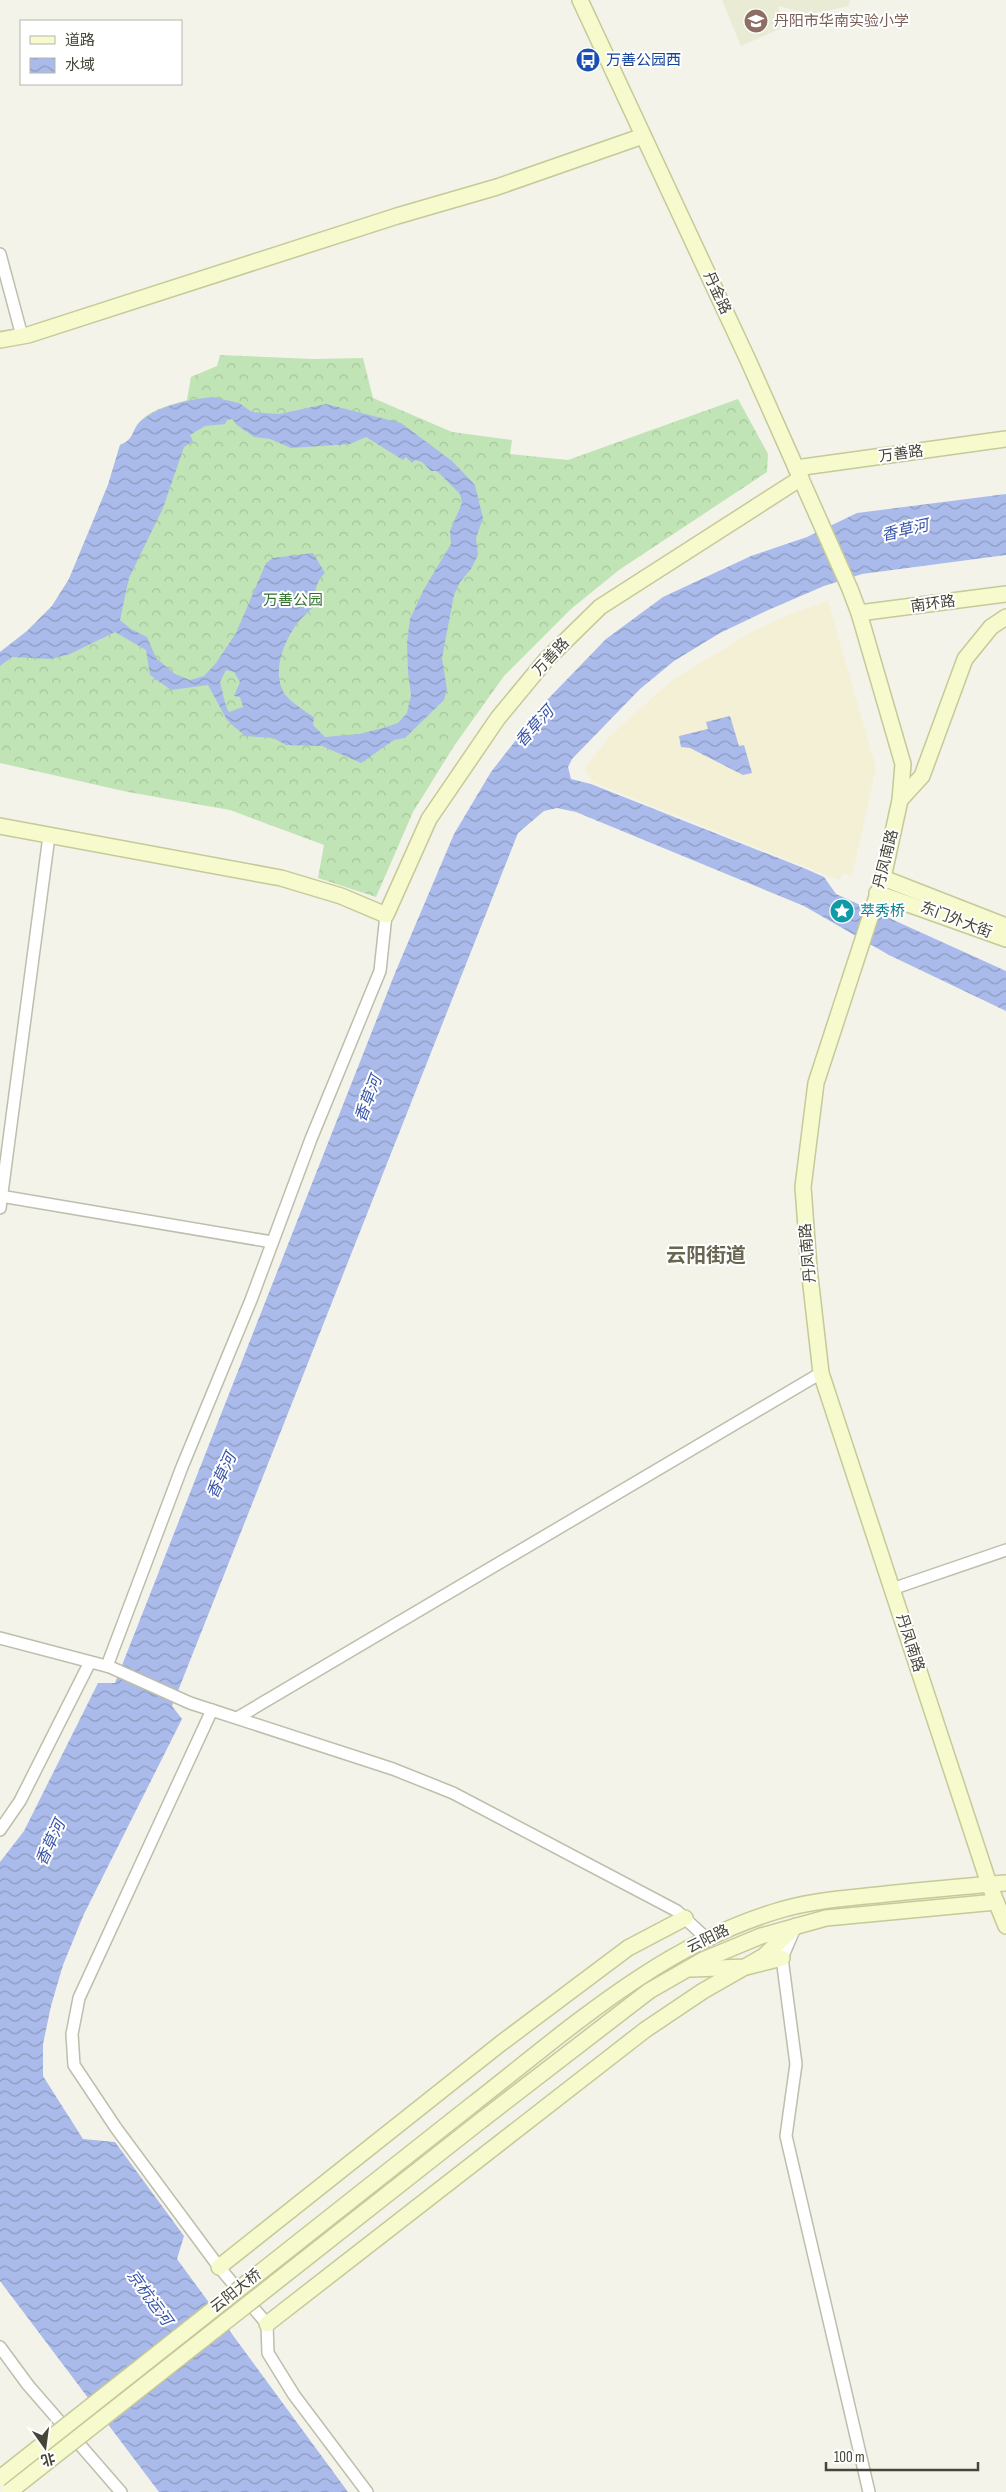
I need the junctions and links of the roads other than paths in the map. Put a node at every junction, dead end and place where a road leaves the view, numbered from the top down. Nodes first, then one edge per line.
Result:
1 (580, 0) edge
2 (644, 136) junction
3 (0, 254) edge
4 (22, 336) junction
5 (0, 340) edge
6 (1006, 439) edge
7 (799, 473) junction
8 (1006, 594) edge
9 (859, 614) junction
10 (1006, 617) edge
11 (900, 800) junction
12 (0, 826) edge
13 (49, 836) junction
14 (883, 878) junction
15 (878, 892) junction
16 (386, 915) junction
17 (1006, 926) edge
18 (1006, 940) edge
19 (0, 1200) edge
20 (272, 1242) junction
21 (820, 1373) junction
22 (1006, 1550) edge
23 (892, 1589) junction
24 (0, 1638) edge
25 (90, 1662) junction
26 (108, 1667) junction
27 (212, 1710) junction
28 (237, 1718) junction
29 (0, 1830) edge
30 (1006, 1883) edge
31 (989, 1884) junction
32 (996, 1902) junction
33 (685, 1918) junction
34 (796, 1926) junction
35 (1006, 1926) edge
36 (706, 1938) junction
37 (782, 1958) junction
38 (746, 1967) junction
39 (686, 1969) junction
40 (473, 2104) joint
41 (483, 2119) joint
42 (219, 2267) junction
43 (268, 2324) junction
44 (0, 2346) edge
45 (0, 2478) edge
46 (9, 2492) edge
47 (121, 2492) edge
48 (367, 2492) edge
49 (869, 2492) edge

1 - 2 street, 丹金路
2 - 4 street
2 - 7 street, 丹金路
3 - 4 street
4 - 5 street
6 - 7 street, 万善路
7 - 9 street, 丹金路
7 - 16 street, 万善路
8 - 9 street, 南环路
9 - 11 street, 丹凤南路
10 - 11 street
11 - 14 street, 丹凤南路
12 - 13 street
13 - 16 street
13 - 19 street
14 - 15 street, 丹凤南路
14 - 17 street, 东门外大街
15 - 18 street, 东门外大街
15 - 21 street, 丹凤南路
16 - 20 street
19 - 20 street
20 - 26 street
21 - 23 street, 丹凤南路
21 - 28 street
22 - 23 street
23 - 31 street, 丹凤南路
24 - 25 street
25 - 26 street
25 - 29 street
26 - 27 street
27 - 28 street
27 - 42 street
28 - 33 street
30 - 31 street, 云阳路
31 - 32 street, 丹凤南路
31 - 36 street, 云阳路
32 - 34 street, 云阳路
32 - 35 street, 丹凤南路
33 - 36 street
33 - 42 street
34 - 37 street
34 - 38 street
34 - 39 street, 云阳路
36 - 40 street, 云阳路
37 - 38 street
37 - 49 street
38 - 39 street
38 - 43 street
39 - 41 street, 云阳路
40 - 45 street, 云阳大桥, bridge
41 - 46 street, 云阳大桥, bridge
42 - 43 street
43 - 48 street
44 - 47 street

